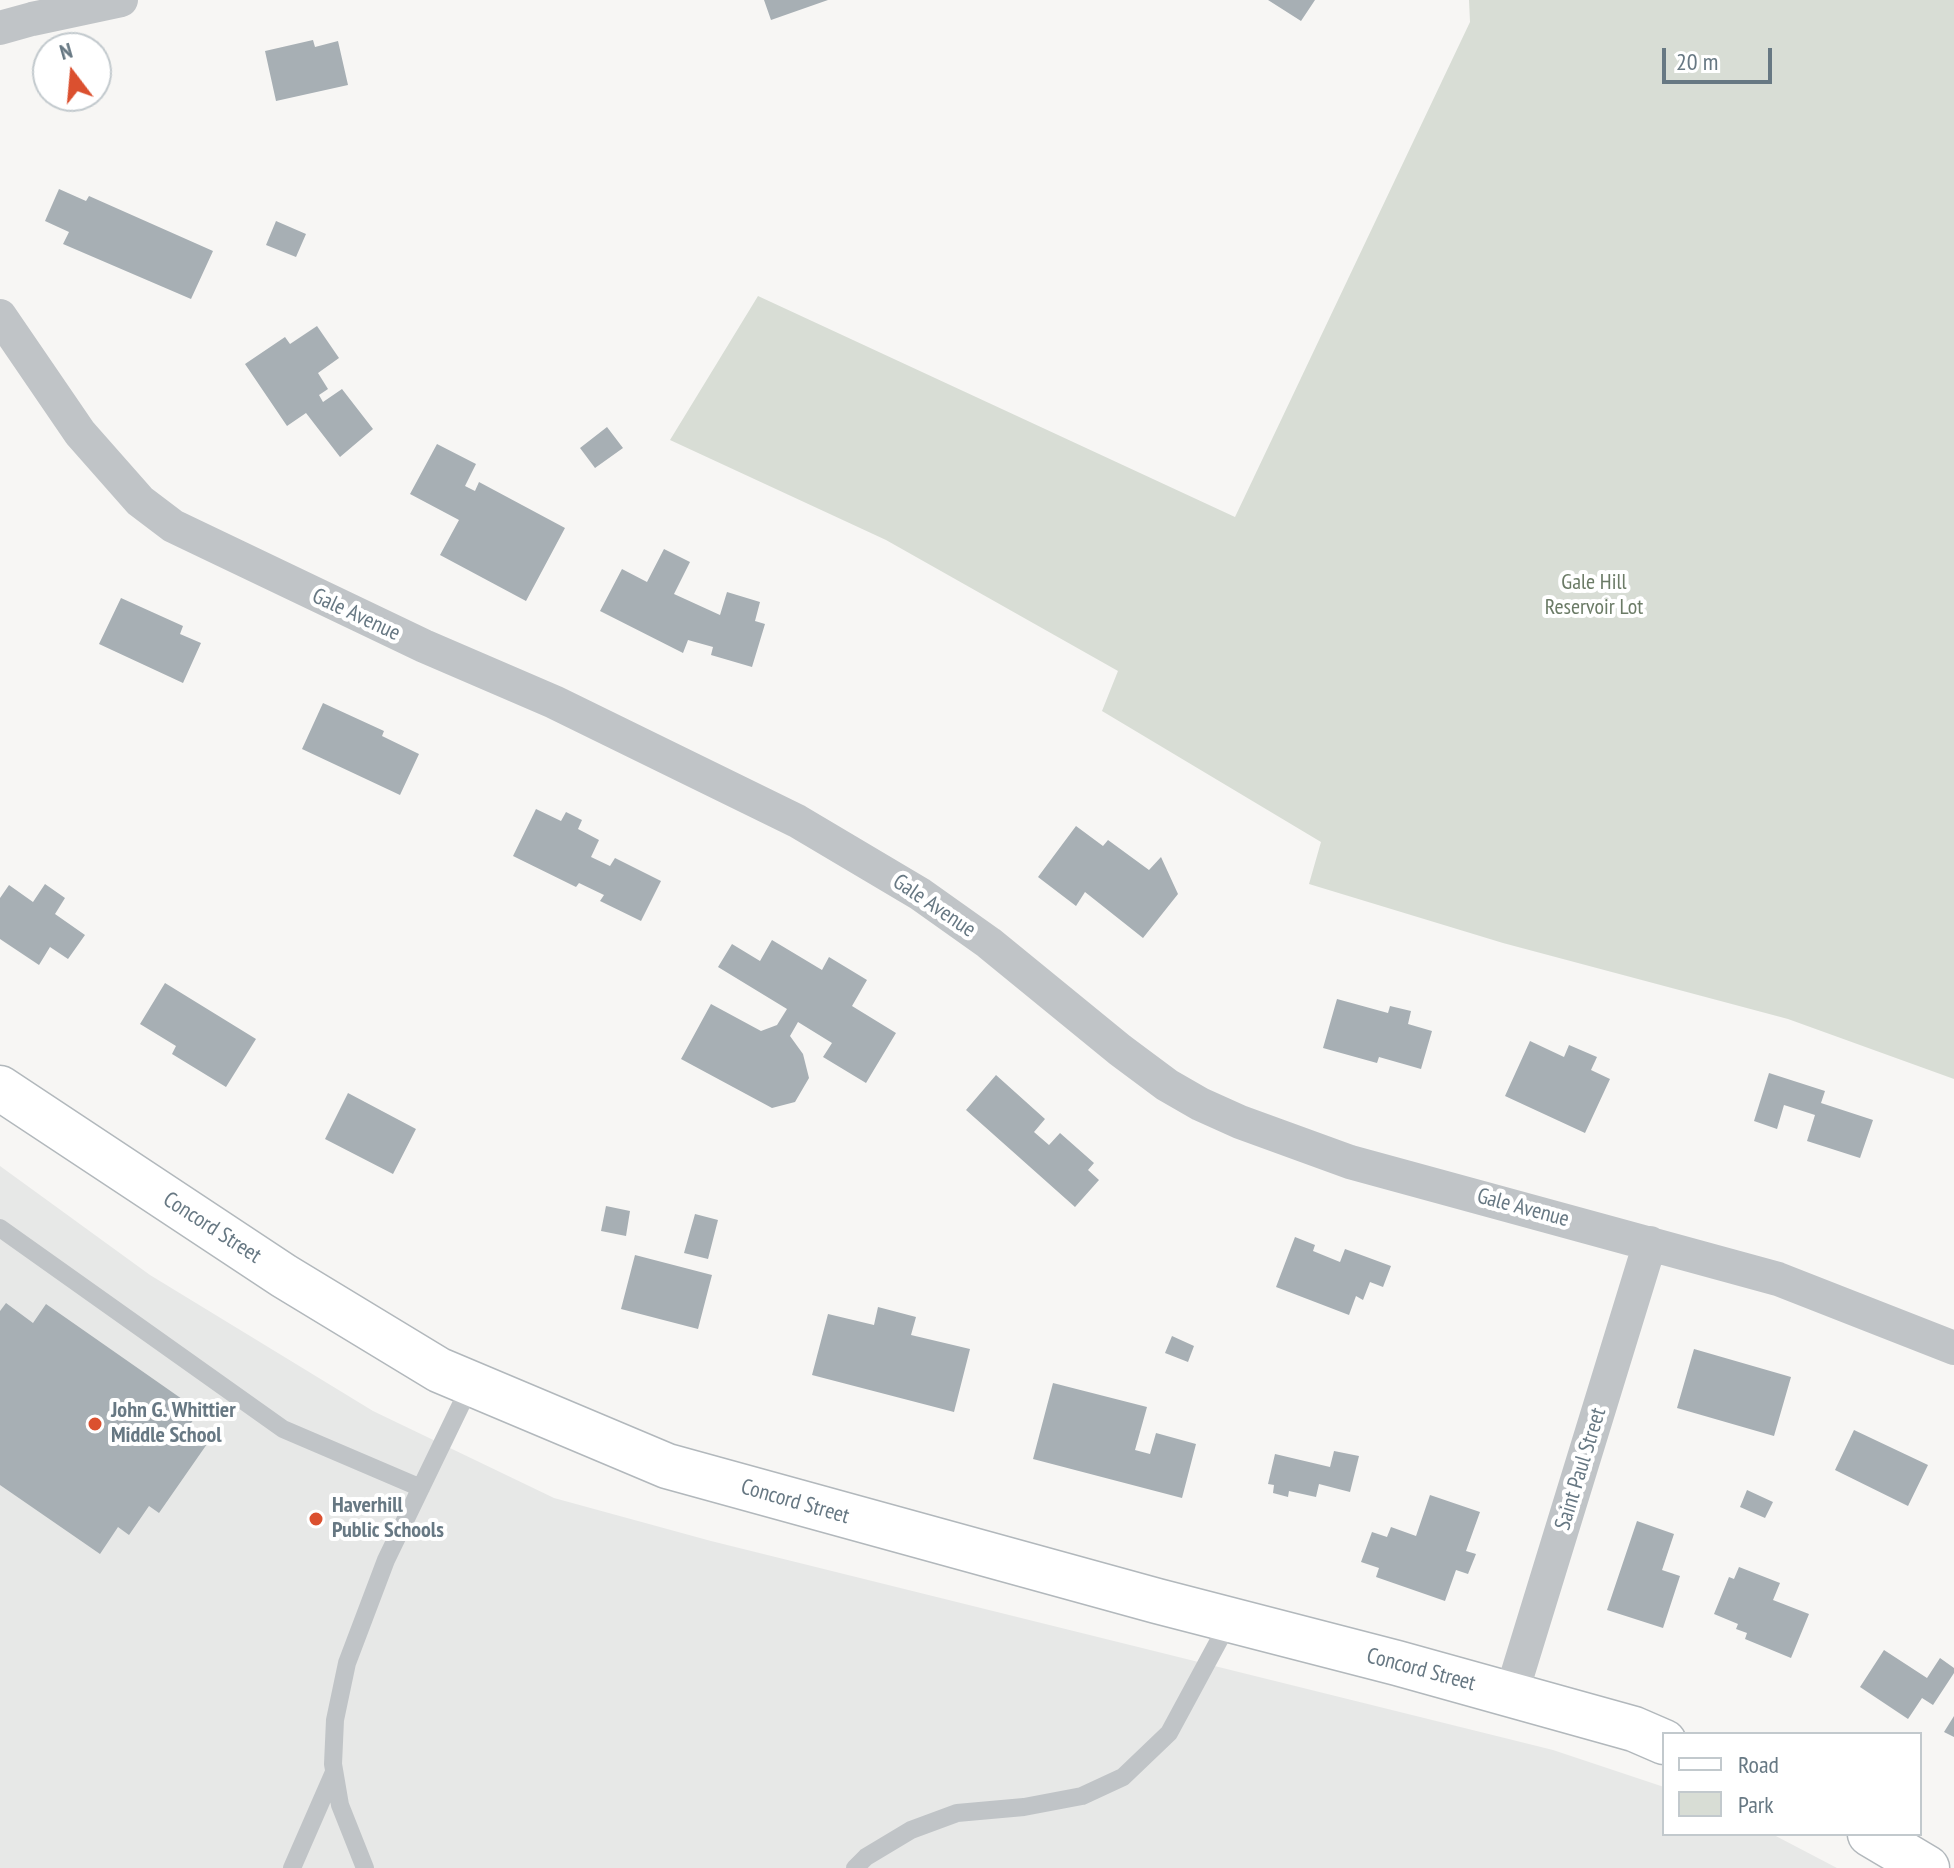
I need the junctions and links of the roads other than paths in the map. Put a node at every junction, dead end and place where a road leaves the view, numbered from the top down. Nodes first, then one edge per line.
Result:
1 (121, 0) edge
2 (0, 28) edge
3 (0, 316) edge
4 (0, 1088) edge
5 (0, 1228) edge
6 (1650, 1243) junction
7 (1954, 1348) edge
8 (472, 1384) junction
9 (421, 1488) junction
10 (1230, 1620) junction
11 (1511, 1695) junction
12 (1662, 1741) edge
13 (334, 1772) junction
14 (1873, 1836) edge
15 (292, 1868) edge
16 (365, 1868) edge
17 (855, 1868) edge
18 (1927, 1868) edge

1 - 2 street
3 - 6 street, Gale Avenue
4 - 8 main road, Concord Street
5 - 9 lane
6 - 7 street, Gale Avenue
6 - 11 street, Saint Paul Street
8 - 9 lane
8 - 10 main road, Concord Street
9 - 13 lane
10 - 11 main road, Concord Street
10 - 17 lane
11 - 12 main road, Concord Street
13 - 15 lane
13 - 16 lane
14 - 18 main road

